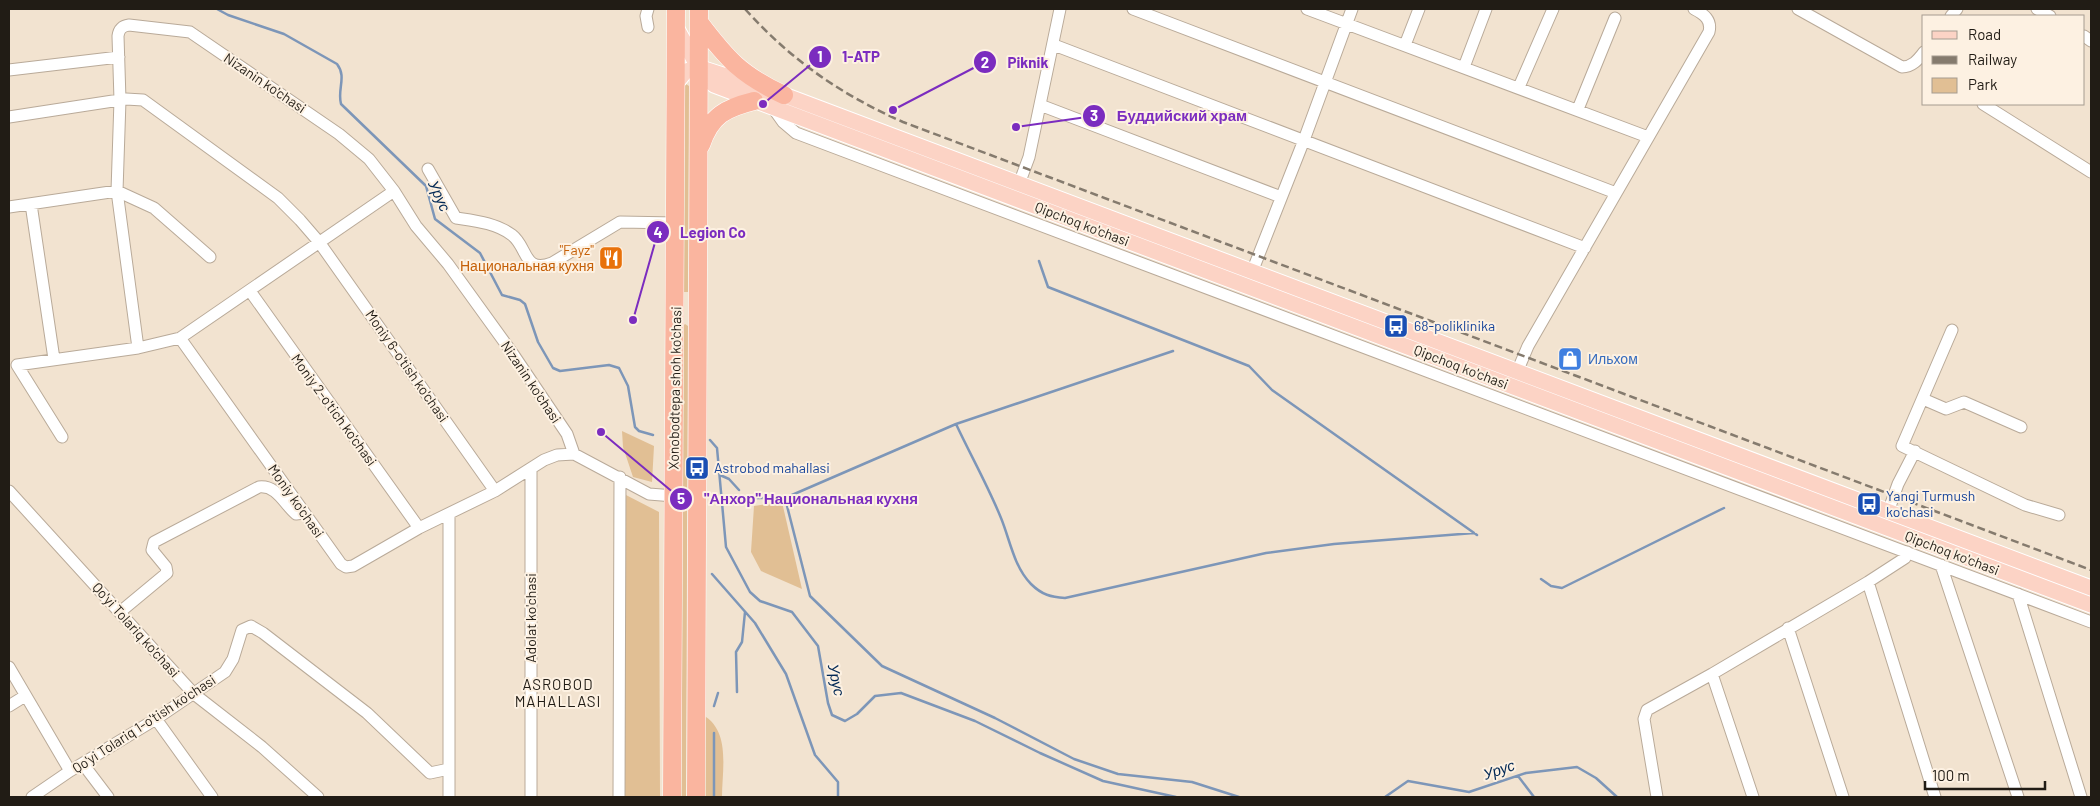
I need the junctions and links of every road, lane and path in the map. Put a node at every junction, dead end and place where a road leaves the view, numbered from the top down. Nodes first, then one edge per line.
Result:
1 (648, 9) edge
2 (676, 9) edge
3 (1060, 9) edge
4 (1134, 9) edge
5 (1307, 9) edge
6 (1352, 9) edge
7 (1419, 9) edge
8 (1486, 9) edge
9 (1553, 9) edge
10 (1694, 9) edge
11 (1798, 9) edge
12 (2037, 9) edge
13 (2048, 15) edge
14 (1616, 18) dead end
15 (699, 20) edge
16 (1346, 24) junction
17 (648, 27) dead end
18 (676, 29) junction
19 (1054, 45) junction
20 (1405, 45) junction
21 (120, 57) junction
22 (1920, 64) edge
23 (698, 67) junction
24 (1464, 67) junction
25 (9, 70) edge
26 (677, 82) junction
27 (1325, 82) junction
28 (1519, 87) junction
29 (120, 100) junction
30 (754, 101) junction
31 (779, 102) junction
32 (1040, 105) junction
33 (1985, 105) edge
34 (1578, 109) junction
35 (9, 116) edge
36 (1648, 137) junction
37 (1304, 140) junction
38 (698, 155) junction
39 (428, 169) dead end
40 (2091, 172) edge
41 (1004, 178) junction
42 (1019, 184) junction
43 (117, 191) junction
44 (394, 191) junction
45 (999, 193) junction
46 (1616, 193) junction
47 (1281, 197) junction
48 (31, 204) junction
49 (9, 207) edge
50 (676, 223) junction
51 (319, 242) junction
52 (1585, 248) junction
53 (210, 257) dead end
54 (1252, 272) junction
55 (250, 292) junction
56 (676, 318) junction
57 (697, 318) junction
58 (1952, 330) dead end
59 (180, 338) junction
60 (138, 348) junction
61 (54, 359) junction
62 (1518, 372) junction
63 (1922, 399) junction
64 (2021, 427) dead end
65 (62, 437) dead end
66 (1915, 451) junction
67 (574, 454) junction
68 (531, 469) junction
69 (620, 477) junction
70 (9, 490) edge
71 (495, 491) junction
72 (674, 496) junction
73 (1888, 512) junction
74 (304, 513) junction
75 (449, 514) junction
76 (2059, 514) dead end
77 (419, 528) junction
78 (1907, 552) junction
79 (1941, 565) junction
80 (1868, 582) junction
81 (2091, 588) edge
82 (2018, 594) junction
83 (2091, 605) edge
84 (120, 612) junction
85 (2091, 622) edge
86 (1788, 628) junction
87 (9, 667) edge
88 (1712, 674) junction
89 (194, 694) junction
90 (25, 696) junction
91 (9, 706) edge
92 (156, 718) junction
93 (83, 764) junction
94 (449, 769) junction
95 (70, 771) junction
96 (32, 797) edge
97 (108, 797) edge
98 (212, 797) edge
99 (318, 797) edge
100 (449, 797) edge
101 (531, 797) edge
102 (619, 797) edge
103 (672, 797) edge
104 (696, 797) edge
105 (1657, 797) edge
106 (1753, 797) edge
107 (1842, 797) edge
108 (1935, 797) edge
109 (2018, 797) edge
110 (2081, 797) edge

1 - 17 street
2 - 18 highway, Xonobodtepa shoh ko'chasi
3 - 19 street
4 - 27 street
5 - 16 street
6 - 16 street
7 - 20 street
8 - 24 street
9 - 28 street
10 - 36 street
11 - 22 street
12 - 13 street
14 - 34 street
15 - 18 main road
15 - 23 highway, Xonobodtepa shoh ko'chasi
15 - 31 highway
16 - 20 street
16 - 27 street
18 - 23 main road, Qipchoq ko'chasi
18 - 26 highway, Xonobodtepa shoh ko'chasi
19 - 32 street
19 - 37 street
20 - 24 street
21 - 25 street
21 - 29 street
21 - 44 street, Nizanin ko'chasi
23 - 26 main road
23 - 30 main road, Qipchoq ko'chasi
23 - 31 main road, Qipchoq ko'chasi
23 - 38 highway, Xonobodtepa shoh ko'chasi
24 - 28 street
26 - 50 highway, Xonobodtepa shoh ko'chasi
27 - 37 street
27 - 46 street
28 - 34 street
29 - 35 street, Moniy 6-o'tish ko'chasi
29 - 43 street
29 - 51 street, Moniy 6-o'tish ko'chasi
30 - 31 main road, Qipchoq ko'chasi
30 - 38 highway
31 - 41 main road, Qipchoq ko'chasi
31 - 45 main road, Qipchoq ko'chasi
31 - 78 street
32 - 42 street
32 - 47 street
33 - 40 street
34 - 36 street
36 - 46 street
37 - 47 street
37 - 52 street
38 - 57 highway, Xonobodtepa shoh ko'chasi
39 - 50 street
41 - 42 main road, Qipchoq ko'chasi
41 - 45 main road
42 - 54 main road, Qipchoq ko'chasi
43 - 48 street
43 - 53 street
43 - 60 street
44 - 51 street
44 - 67 street, Nizanin ko'chasi
45 - 83 main road, Qipchoq ko'chasi
46 - 52 street
47 - 54 street
48 - 49 street
48 - 61 street
50 - 56 highway, Xonobodtepa shoh ko'chasi
51 - 55 street
51 - 71 street, Moniy 6-o'tish ko'chasi
52 - 62 street
54 - 62 main road, Qipchoq ko'chasi
55 - 59 street
55 - 77 street, Moniy 2-o'tich ko'chasi
56 - 57 highway
56 - 72 highway, Xonobodtepa shoh ko'chasi
57 - 104 highway, Xonobodtepa shoh ko'chasi
58 - 63 street
59 - 60 street
59 - 74 street, Moniy ko'chasi
60 - 61 street
61 - 65 street
62 - 73 main road, Qipchoq ko'chasi
63 - 64 street
63 - 66 street
66 - 73 street
66 - 76 street
67 - 68 street, Moniy ko'chasi
67 - 69 street
68 - 71 street, Moniy ko'chasi
68 - 101 street, Adolat ko'chasi
69 - 72 street
69 - 102 street
70 - 84 street, Qo'yi Tolariq ko'chasi
71 - 75 street, Moniy ko'chasi
72 - 103 highway, Xonobodtepa shoh ko'chasi
73 - 81 main road, Qipchoq ko'chasi
74 - 77 street, Moniy ko'chasi
74 - 84 street
75 - 77 street, Moniy ko'chasi
75 - 94 street
78 - 79 street
78 - 80 street
79 - 82 street
79 - 109 street
80 - 86 street
80 - 108 street
82 - 85 street
82 - 110 street
84 - 89 street, Qo'yi Tolariq ko'chasi
86 - 88 street
86 - 107 street
87 - 90 street
88 - 105 street
88 - 106 street
89 - 92 street, Qo'yi Tolariq 1-o'tish ko'chasi
89 - 94 street, Qo'yi Tolariq 1-o'tish ko'chasi
89 - 99 street, Qo'yi Tolariq ko'chasi
90 - 91 street
90 - 95 street
92 - 93 street, Qo'yi Tolariq 1-o'tish ko'chasi
92 - 98 street
93 - 95 street, Qo'yi Tolariq 1-o'tish ko'chasi
93 - 97 street
94 - 100 street
95 - 96 street, Qo'yi Tolariq 1-o'tish ko'chasi

